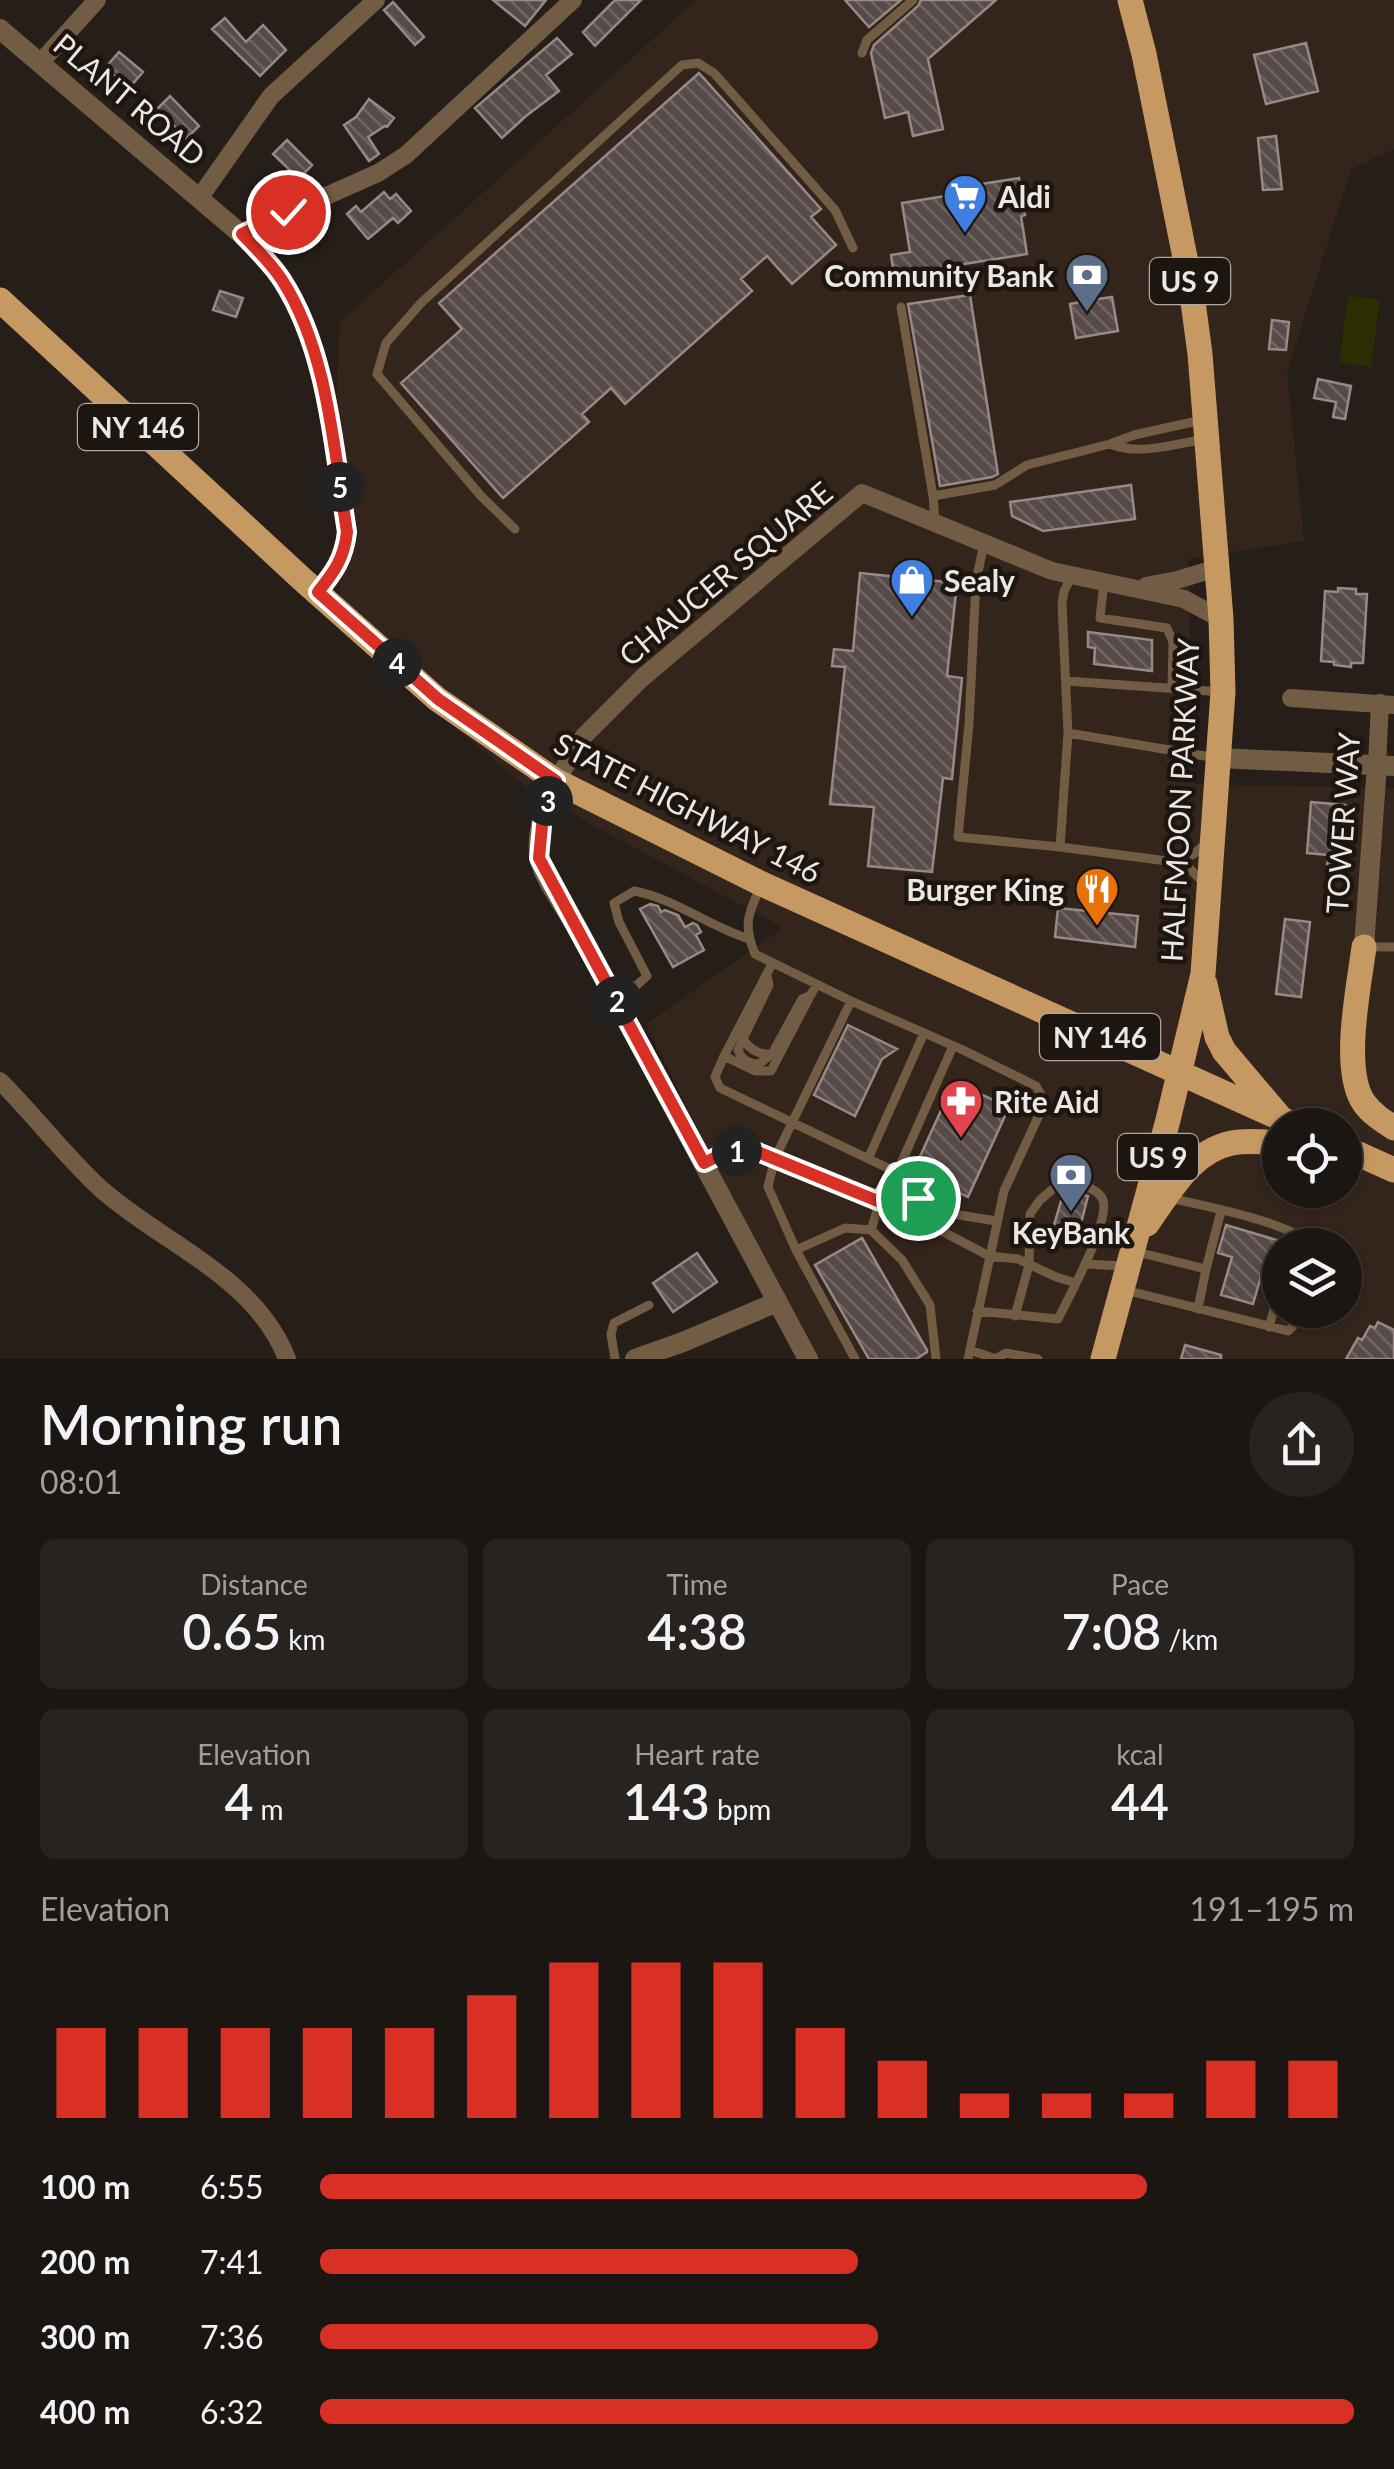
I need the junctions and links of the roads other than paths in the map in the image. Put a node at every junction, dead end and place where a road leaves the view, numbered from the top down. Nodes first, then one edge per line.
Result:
1 (98, 0) edge
2 (376, 0) edge
3 (572, 0) edge
4 (913, 0) edge
5 (1130, 0) edge
6 (0, 29) edge
7 (862, 53) dead end
8 (40, 63) junction
9 (200, 197) junction
10 (242, 234) junction
11 (852, 248) dead end
12 (0, 300) edge
13 (901, 307) dead end
14 (1206, 429) junction
15 (1110, 444) junction
16 (933, 496) junction
17 (935, 523) junction
18 (515, 529) dead end
19 (985, 542) junction
20 (1217, 568) junction
21 (1072, 576) junction
22 (1104, 582) junction
23 (1135, 588) junction
24 (318, 592) junction
25 (1222, 620) junction
26 (1066, 680) junction
27 (1172, 688) junction
28 (1223, 692) junction
29 (1292, 698) dead end
30 (1387, 704) edge
31 (1068, 733) junction
32 (1219, 758) junction
33 (1385, 766) edge
34 (556, 781) junction
35 (1214, 834) junction
36 (1060, 846) junction
37 (1175, 862) junction
38 (762, 884) junction
39 (1210, 892) junction
40 (748, 938) junction
41 (1364, 947) junction
42 (1394, 948) edge
43 (770, 968) junction
44 (1203, 974) junction
45 (813, 990) junction
46 (613, 994) junction
47 (851, 1000) junction
48 (924, 1034) junction
49 (953, 1046) junction
50 (724, 1056) junction
51 (1179, 1074) junction
52 (0, 1082) edge
53 (1269, 1108) edge
54 (1262, 1117) edge
55 (792, 1124) junction
56 (1394, 1128) edge
57 (1262, 1136) edge
58 (775, 1158) junction
59 (1362, 1158) edge
60 (868, 1159) junction
61 (704, 1163) junction
62 (1394, 1170) edge
63 (896, 1172) junction
64 (906, 1184) junction
65 (926, 1192) dead end
66 (1166, 1196) junction
67 (939, 1198) dead end
68 (880, 1202) junction
69 (1221, 1210) junction
70 (961, 1215) junction
71 (996, 1221) junction
72 (1280, 1228) edge
73 (871, 1230) junction
74 (796, 1250) junction
75 (989, 1256) junction
76 (1129, 1262) junction
77 (1086, 1264) junction
78 (1030, 1265) junction
79 (1206, 1269) junction
80 (1076, 1283) junction
81 (777, 1302) junction
82 (649, 1305) dead end
83 (1198, 1309) junction
84 (978, 1311) junction
85 (1015, 1316) junction
86 (1262, 1325) edge
87 (969, 1355) edge
88 (287, 1359) edge
89 (615, 1359) edge
90 (635, 1359) edge
91 (808, 1359) edge
92 (855, 1359) edge
93 (936, 1359) edge
94 (996, 1359) edge
95 (1038, 1359) edge
96 (1103, 1359) edge

1 - 8 street
2 - 9 street
3 - 10 street
4 - 7 lane
5 - 14 main road, HALFMOON PARKWAY / US 9
6 - 8 street, PLANT ROAD
8 - 9 street, PLANT ROAD
9 - 10 street, PLANT ROAD
10 - 24 street, PLANT ROAD
11 - 18 lane
12 - 24 main road, STATE HIGHWAY 146 / NY 146
13 - 16 lane
14 - 15 lane
14 - 15 lane
14 - 20 main road, HALFMOON PARKWAY / US 9
15 - 16 lane
16 - 17 lane
17 - 19 street, CHAUCER SQUARE
17 - 34 street, CHAUCER SQUARE
19 - 21 street, CHAUCER SQUARE
19 - 36 lane
20 - 23 street, CHAUCER SQUARE
20 - 25 main road, HALFMOON PARKWAY / US 9
21 - 22 street, CHAUCER SQUARE
21 - 26 lane
22 - 23 street, CHAUCER SQUARE
22 - 27 lane
23 - 25 street, CHAUCER SQUARE
24 - 34 main road, STATE HIGHWAY 146 / NY 146
25 - 28 main road, HALFMOON PARKWAY / US 9
26 - 27 lane
26 - 31 lane
27 - 28 lane
28 - 32 main road, HALFMOON PARKWAY / US 9
29 - 30 street
30 - 33 street, TOWER WAY
31 - 32 lane
31 - 36 lane
32 - 33 street
32 - 35 main road, HALFMOON PARKWAY / US 9
33 - 41 street, TOWER WAY
34 - 38 main road, STATE HIGHWAY 146 / NY 146
34 - 46 street
35 - 37 lane
35 - 39 main road, HALFMOON PARKWAY / US 9
36 - 37 lane
37 - 39 lane
38 - 40 lane
38 - 51 main road, STATE HIGHWAY 146 / NY 146
39 - 44 main road, HALFMOON PARKWAY / US 9
40 - 43 lane
40 - 46 lane
41 - 42 lane
41 - 56 main road
43 - 45 lane
43 - 45 lane
43 - 50 lane
44 - 51 main road, HALFMOON PARKWAY / US 9
44 - 53 main road
45 - 47 lane
45 - 50 lane
46 - 61 street
47 - 48 lane
47 - 55 lane
48 - 49 lane
48 - 60 lane
49 - 63 lane
49 - 71 lane
50 - 55 lane
51 - 54 main road, STATE HIGHWAY 146 / NY 146
51 - 76 main road, HALFMOON PARKWAY / US 9
52 - 88 street
55 - 58 lane
55 - 60 lane
57 - 66 main road
58 - 61 lane
58 - 68 lane
58 - 74 lane
59 - 62 main road
60 - 63 lane
61 - 81 street
63 - 64 lane
63 - 68 lane
64 - 65 lane
64 - 70 lane
66 - 69 lane
66 - 76 main road
67 - 70 lane
68 - 73 lane
68 - 75 lane
69 - 72 lane
69 - 79 lane
70 - 71 lane
71 - 75 lane
73 - 74 lane
73 - 93 lane
74 - 92 lane
75 - 78 lane
75 - 84 lane
76 - 77 lane
76 - 79 lane
76 - 83 lane
76 - 96 main road, HALFMOON PARKWAY / US 9
77 - 78 lane
77 - 80 lane
78 - 80 lane
78 - 85 lane
79 - 83 lane
80 - 85 lane
81 - 90 street
81 - 91 street
82 - 89 lane
83 - 86 lane
84 - 85 lane
84 - 87 lane
87 - 94 lane
94 - 95 lane

